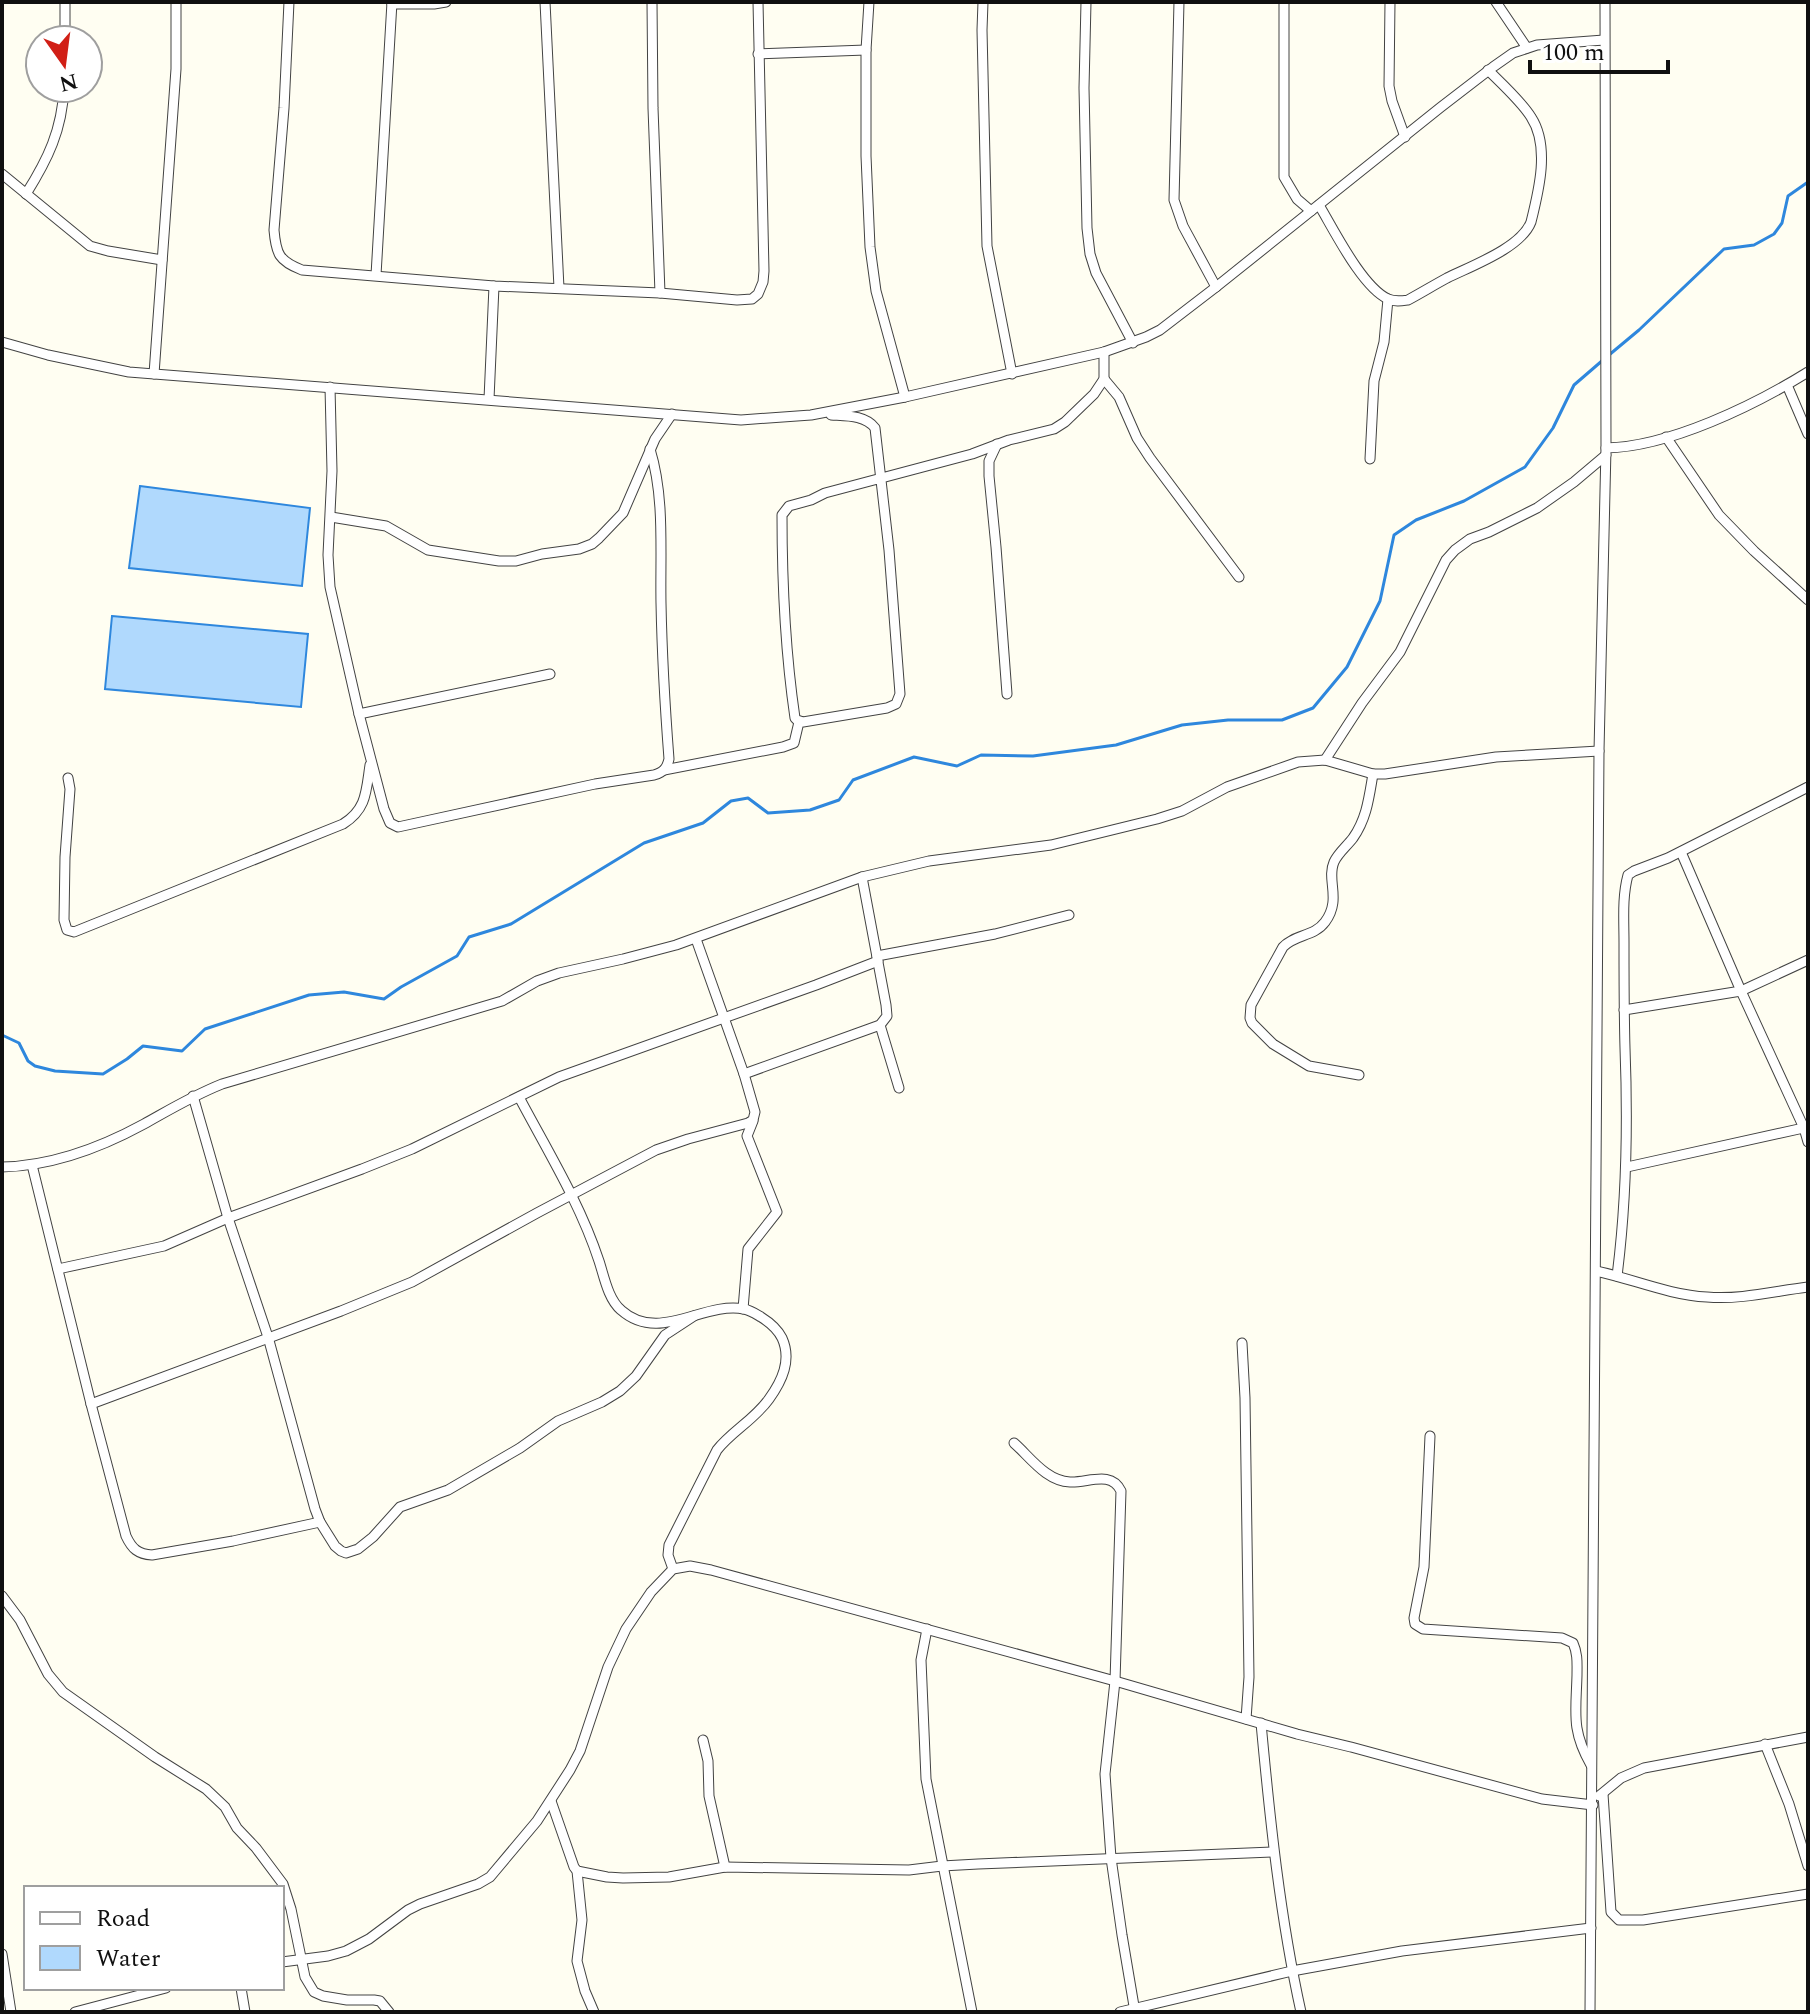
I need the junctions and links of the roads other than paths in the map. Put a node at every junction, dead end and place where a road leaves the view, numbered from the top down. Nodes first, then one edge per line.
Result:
1 (65, 2) edge
2 (176, 2) edge
3 (289, 2) edge
4 (446, 2) edge
5 (545, 2) edge
6 (652, 2) edge
7 (758, 2) edge
8 (869, 2) edge
9 (983, 2) edge
10 (1086, 2) edge
11 (1179, 2) edge
12 (1284, 2) edge
13 (1390, 2) edge
14 (1496, 2) edge
15 (1605, 2) edge
16 (392, 3) edge
17 (65, 24) edge
18 (1604, 40) junction
19 (1527, 48) junction
20 (866, 50) junction
21 (758, 54) junction
22 (1488, 70) junction
23 (63, 104) edge
24 (1405, 137) junction
25 (2, 174) edge
26 (26, 194) junction
27 (1315, 208) junction
28 (162, 260) junction
29 (376, 275) junction
30 (494, 286) junction
31 (1216, 287) junction
32 (559, 288) junction
33 (660, 293) junction
34 (1388, 299) junction
35 (2, 342) edge
36 (1133, 343) junction
37 (1104, 352) junction
38 (1808, 372) edge
39 (154, 374) junction
40 (1012, 374) junction
41 (1104, 379) junction
42 (1787, 385) junction
43 (330, 387) junction
44 (905, 397) junction
45 (489, 399) junction
46 (672, 414) junction
47 (811, 415) junction
48 (1808, 434) edge
49 (1666, 437) junction
50 (997, 444) junction
51 (650, 449) junction
52 (1606, 452) junction
53 (1370, 459) dead end
54 (882, 477) junction
55 (331, 517) junction
56 (1239, 577) dead end
57 (1808, 600) edge
58 (550, 674) dead end
59 (1007, 694) dead end
60 (359, 714) junction
61 (799, 722) junction
62 (1599, 751) junction
63 (371, 757) junction
64 (1325, 760) junction
65 (664, 770) junction
66 (1373, 774) junction
67 (68, 778) dead end
68 (1808, 789) edge
69 (1681, 852) junction
70 (862, 877) junction
71 (1069, 915) dead end
72 (696, 939) junction
73 (877, 958) junction
74 (1808, 960) edge
75 (1741, 991) junction
76 (1624, 1010) junction
77 (724, 1017) junction
78 (880, 1025) junction
79 (744, 1074) junction
80 (1359, 1075) dead end
81 (899, 1088) dead end
82 (193, 1096) junction
83 (519, 1097) junction
84 (753, 1120) junction
85 (1806, 1128) edge
86 (1808, 1142) edge
87 (32, 1165) junction
88 (2, 1167) edge
89 (1627, 1167) junction
90 (570, 1196) junction
91 (228, 1218) junction
92 (58, 1269) junction
93 (1596, 1271) junction
94 (1617, 1276) junction
95 (1808, 1287) edge
96 (743, 1309) junction
97 (694, 1316) junction
98 (268, 1337) junction
99 (1242, 1343) dead end
100 (91, 1404) junction
101 (1430, 1436) dead end
102 (1014, 1443) dead end
103 (320, 1522) junction
104 (673, 1569) junction
105 (2, 1596) edge
106 (927, 1629) junction
107 (1115, 1681) junction
108 (1246, 1719) junction
109 (1261, 1723) junction
110 (1808, 1737) edge
111 (703, 1740) dead end
112 (1765, 1744) junction
113 (1592, 1767) junction
114 (1603, 1794) junction
115 (551, 1801) junction
116 (1592, 1802) junction
117 (1273, 1852) junction
118 (1111, 1858) junction
119 (942, 1866) junction
120 (1808, 1866) edge
121 (725, 1867) junction
122 (577, 1871) junction
123 (284, 1886) edge
124 (284, 1887) edge
125 (1808, 1894) edge
126 (1591, 1928) junction
127 (2, 1954) edge
128 (302, 1959) junction
129 (284, 1962) edge
130 (1292, 1971) junction
131 (158, 1990) edge
132 (241, 1990) edge
133 (1135, 2011) edge
134 (11, 2012) edge
135 (75, 2012) edge
136 (245, 2012) edge
137 (389, 2012) edge
138 (594, 2012) edge
139 (972, 2012) edge
140 (1120, 2012) edge
141 (1301, 2012) edge
142 (1590, 2012) edge

1 - 17 street
2 - 28 street
3 - 29 street
4 - 16 street
5 - 32 street
6 - 33 street
7 - 21 street
8 - 20 street
9 - 40 street
10 - 36 street
11 - 31 street
12 - 27 street
13 - 24 street
14 - 19 street
15 - 18 street
16 - 29 street
18 - 19 street
18 - 52 street
19 - 22 street
20 - 21 street
20 - 44 street
21 - 33 street
22 - 24 street
22 - 34 street
23 - 26 street
24 - 27 street
25 - 26 street
26 - 28 street
27 - 31 street
27 - 34 street
28 - 39 street
29 - 30 street
30 - 32 street
30 - 45 street
31 - 36 street
32 - 33 street
34 - 53 street
35 - 39 street
36 - 37 street
37 - 40 street
37 - 41 street
38 - 42 street
39 - 43 street
40 - 44 street
41 - 50 street
41 - 56 street
42 - 48 street
42 - 49 street
43 - 45 street
43 - 55 street
44 - 47 street
45 - 46 street
46 - 47 street
46 - 51 street
47 - 54 street
49 - 52 street
49 - 57 street
50 - 54 street
50 - 59 street
51 - 55 street
51 - 65 street
52 - 62 street
52 - 64 street
54 - 61 street
54 - 61 street
55 - 60 street
58 - 60 street
60 - 63 street
61 - 65 street
62 - 66 street
62 - 93 street
63 - 65 street
63 - 67 street
64 - 66 street
64 - 70 street
66 - 80 street
68 - 69 street
69 - 75 street
69 - 76 street
70 - 72 street
70 - 73 street
71 - 73 street
72 - 77 street
72 - 82 street
73 - 77 street
73 - 78 street
74 - 75 street
75 - 76 street
75 - 85 street
76 - 89 street
77 - 79 street
77 - 83 street
78 - 79 street
78 - 81 street
79 - 84 street
82 - 87 street
82 - 91 street
83 - 90 street
83 - 91 street
84 - 90 street
84 - 96 street
85 - 86 street
85 - 89 street
87 - 88 street
87 - 92 street
89 - 94 street
90 - 97 street
90 - 98 street
91 - 92 street
91 - 98 street
92 - 100 street
93 - 94 street
93 - 113 street
94 - 95 street
96 - 97 street
96 - 104 street
97 - 103 street
98 - 100 street
98 - 103 street
99 - 108 street
100 - 103 street
101 - 113 street
102 - 107 street
104 - 106 street
104 - 115 street
105 - 123 street
106 - 107 street
106 - 119 street
107 - 108 street
107 - 118 street
108 - 109 street
109 - 116 street
109 - 117 street
110 - 112 street
111 - 121 street
112 - 114 street
112 - 120 street
113 - 116 street
114 - 116 street
114 - 125 street
115 - 122 street
115 - 128 street
116 - 126 street
117 - 118 street
117 - 130 street
118 - 119 street
118 - 133 street
119 - 121 street
119 - 139 street
121 - 122 street
122 - 138 street
124 - 128 street
126 - 130 street
126 - 142 street
127 - 134 street
128 - 129 street
128 - 137 street
130 - 133 street
130 - 141 street
131 - 135 street
132 - 136 street
133 - 140 street

